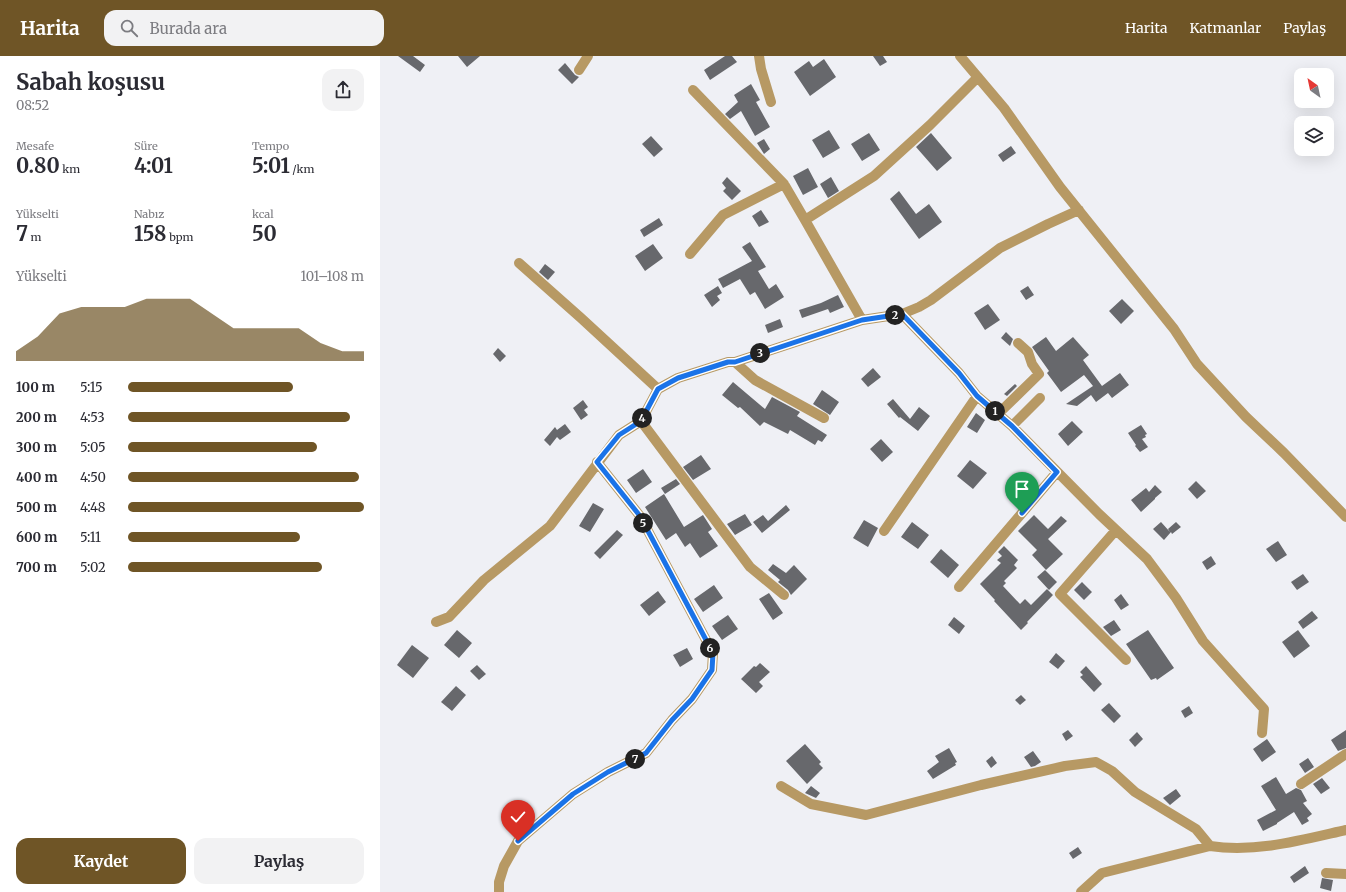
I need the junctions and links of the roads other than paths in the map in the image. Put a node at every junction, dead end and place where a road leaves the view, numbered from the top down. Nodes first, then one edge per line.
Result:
1 (588, 56) edge
2 (759, 56) edge
3 (960, 56) edge
4 (579, 70) dead end
5 (978, 77) junction
6 (693, 90) dead end
7 (771, 102) dead end
8 (784, 184) junction
9 (1079, 210) junction
10 (806, 220) junction
11 (690, 254) dead end
12 (519, 263) dead end
13 (902, 314) junction
14 (862, 320) junction
15 (1018, 343) dead end
16 (735, 362) junction
17 (658, 389) junction
18 (977, 396) junction
19 (1040, 398) dead end
20 (998, 414) junction
21 (824, 418) dead end
22 (641, 421) junction
23 (1012, 426) junction
24 (597, 462) junction
25 (1057, 472) junction
26 (1346, 517) edge
27 (1116, 530) junction
28 (884, 531) dead end
29 (959, 587) dead end
30 (784, 595) dead end
31 (436, 622) dead end
32 (1126, 660) dead end
33 (1262, 734) dead end
34 (1346, 754) edge
35 (1302, 784) dead end
36 (781, 786) dead end
37 (1346, 830) edge
38 (1210, 846) junction
39 (1326, 873) dead end
40 (1346, 874) edge
41 (499, 892) edge
42 (1081, 892) edge

1 - 4 street
2 - 7 street
3 - 5 street
5 - 9 street
5 - 10 street
6 - 8 street
8 - 10 street
8 - 11 street
9 - 13 street
9 - 26 street
10 - 14 street
12 - 17 street
13 - 14 street
13 - 18 street
14 - 16 street
15 - 20 street
16 - 17 street
16 - 21 street
17 - 22 street
18 - 20 street
18 - 28 street
19 - 23 street
20 - 23 street
22 - 24 street
22 - 30 street
23 - 25 street
24 - 31 street
24 - 41 street
25 - 27 street
25 - 29 street
27 - 32 street
27 - 33 street
34 - 35 street
36 - 38 street
37 - 38 street
38 - 42 street
39 - 40 street

